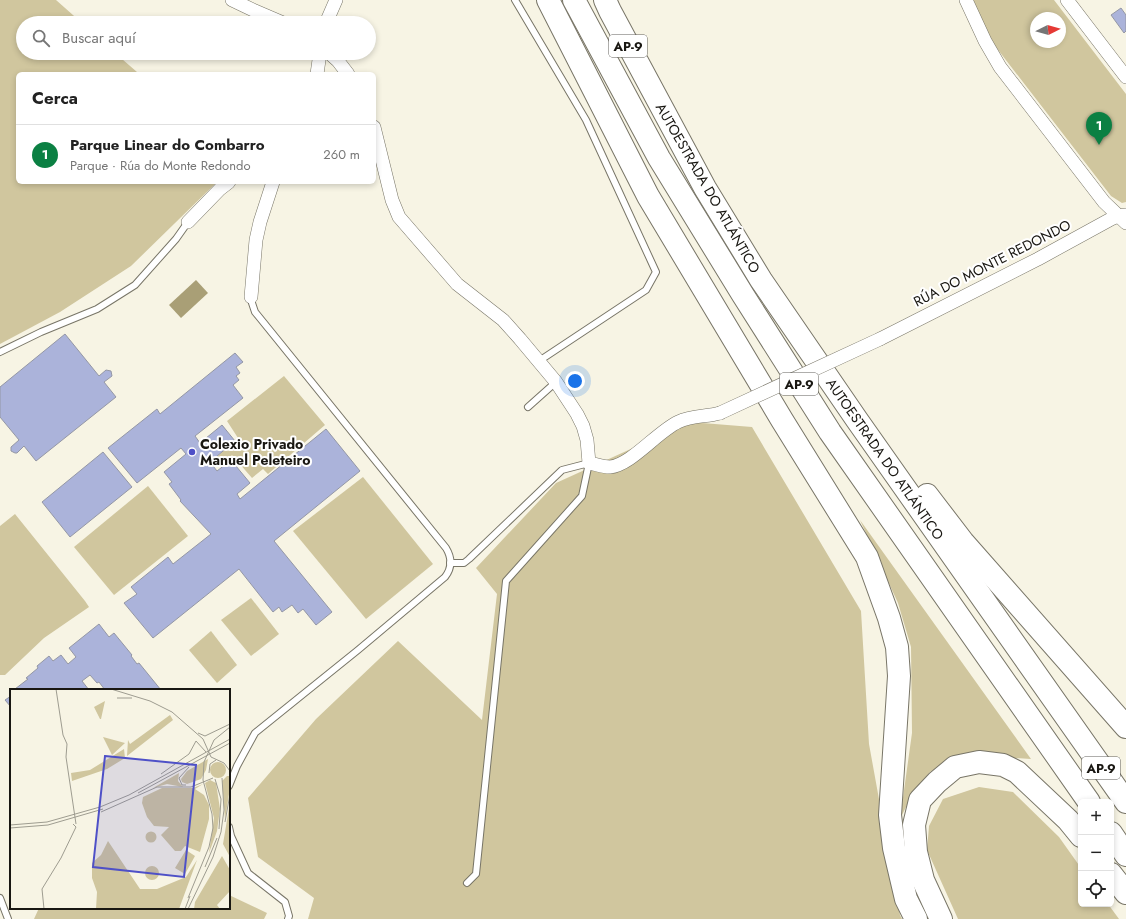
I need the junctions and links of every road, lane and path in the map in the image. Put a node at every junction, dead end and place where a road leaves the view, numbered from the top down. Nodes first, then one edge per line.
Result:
1 (232, 0) edge
2 (336, 0) edge
3 (515, 0) edge
4 (548, 0) edge
5 (574, 0) edge
6 (605, 0) edge
7 (966, 0) edge
8 (1073, 2) edge
9 (267, 16) edge
10 (329, 16) edge
11 (319, 60) edge
12 (337, 60) edge
13 (1123, 68) edge
14 (317, 72) edge
15 (346, 72) edge
16 (653, 91) junction
17 (376, 135) edge
18 (226, 184) edge
19 (272, 184) edge
20 (1123, 218) edge
21 (188, 222) joint
22 (251, 297) joint
23 (0, 352) edge
24 (539, 361) junction
25 (556, 382) junction
26 (528, 407) dead end
27 (588, 463) junction
28 (450, 563) junction
29 (1126, 727) edge
30 (230, 784) edge
31 (1087, 799) edge
32 (1126, 802) edge
33 (230, 832) edge
34 (1080, 835) edge
35 (1112, 835) edge
36 (1126, 855) edge
37 (1114, 878) edge
38 (467, 883) dead end
39 (1126, 893) edge
40 (0, 898) edge
41 (8, 919) edge
42 (288, 919) edge
43 (916, 919) edge
44 (941, 919) edge

1 - 9 street
2 - 10 street
3 - 24 lane
4 - 43 highway
5 - 31 highway, AUTOESTRADA DO ATLÁNTICO / AP-9
6 - 16 highway, AUTOESTRADA DO ATLÁNTICO / AP-9
7 - 20 street, RÚA DO MONTE REDONDO
8 - 13 street
11 - 14 street
12 - 15 street
16 - 29 highway
16 - 32 highway, AUTOESTRADA DO ATLÁNTICO / AP-9
17 - 24 street
18 - 21 street
19 - 22 street
20 - 27 street, RÚA DO MONTE REDONDO, bridge
21 - 23 lane
22 - 28 lane
24 - 25 street
25 - 26 lane
25 - 27 street
27 - 28 lane
27 - 38 lane
28 - 30 lane
33 - 42 lane
34 - 44 highway
35 - 36 highway
37 - 39 highway
40 - 41 lane

